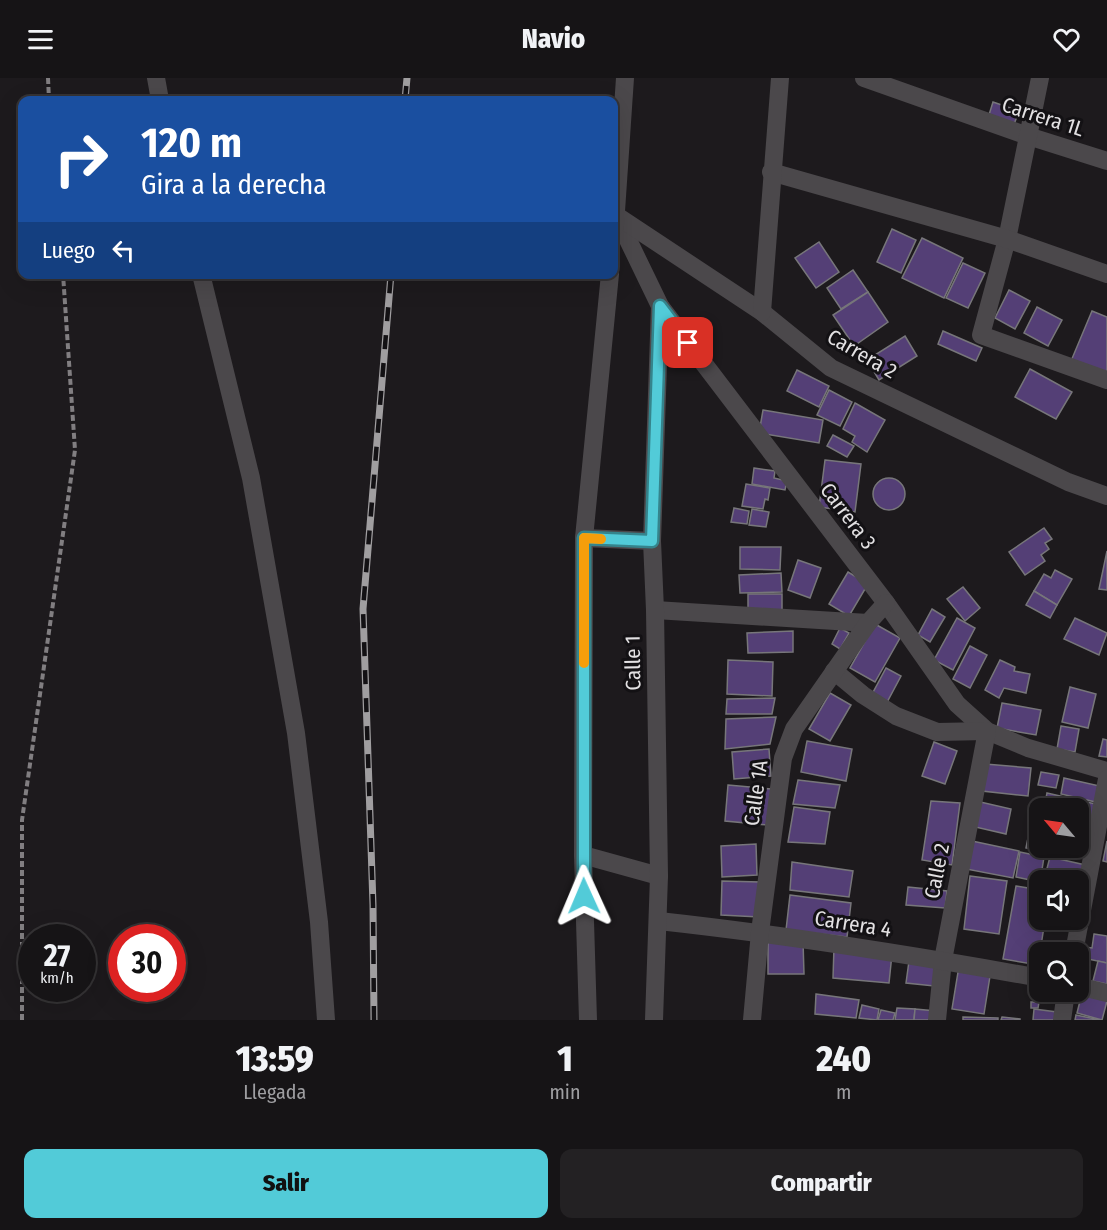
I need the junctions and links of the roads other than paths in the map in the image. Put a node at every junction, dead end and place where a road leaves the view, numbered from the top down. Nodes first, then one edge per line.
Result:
1 (156, 78) edge
2 (625, 78) edge
3 (780, 78) edge
4 (864, 78) edge
5 (1040, 78) edge
6 (159, 96) edge
7 (1028, 136) junction
8 (1107, 161) edge
9 (771, 172) junction
10 (618, 185) edge
11 (618, 216) edge
12 (618, 219) edge
13 (1007, 239) junction
14 (1107, 274) edge
15 (202, 279) edge
16 (610, 279) edge
17 (660, 306) junction
18 (762, 312) junction
19 (1107, 380) edge
20 (1107, 496) edge
21 (584, 538) junction
22 (652, 541) junction
23 (886, 603) junction
24 (655, 610) junction
25 (868, 623) junction
26 (834, 671) junction
27 (987, 731) junction
28 (1107, 771) edge
29 (1107, 779) edge
30 (583, 855) junction
31 (659, 876) junction
32 (658, 921) junction
33 (759, 932) junction
34 (1076, 942) edge
35 (943, 960) junction
36 (1029, 976) edge
37 (1089, 989) edge
38 (1107, 993) edge
39 (1065, 1002) edge
40 (326, 1020) edge
41 (588, 1020) edge
42 (654, 1020) edge
43 (752, 1020) edge
44 (937, 1020) edge
45 (1062, 1020) edge

1 - 6 street
2 - 10 street
3 - 9 street
4 - 7 street, Carrera 1L
5 - 7 street
7 - 8 street, Carrera 1L
7 - 13 street
9 - 13 street
9 - 18 street
11 - 18 street, Carrera 2
12 - 17 street, Carrera 3
13 - 14 street
13 - 19 street
15 - 40 street
16 - 21 street
17 - 22 street, Calle 1
17 - 23 street, Carrera 3
18 - 20 street, Carrera 2
21 - 22 street
21 - 30 street
22 - 24 street, Calle 1
23 - 25 street, Calle 1A
23 - 27 street, Carrera 3
24 - 25 street
24 - 31 street, Calle 1
25 - 26 street, Calle 1A
26 - 27 street
26 - 33 street, Calle 1A
27 - 28 street, Carrera 3
27 - 35 street, Calle 2
29 - 34 street
30 - 31 street
30 - 41 street
31 - 32 street, Calle 1
32 - 33 street, Carrera 4
32 - 42 street, Calle 1
33 - 35 street, Carrera 4
33 - 43 street, Calle 1A
35 - 36 street, Carrera 4
35 - 44 street, Calle 2
37 - 38 street
39 - 45 street

